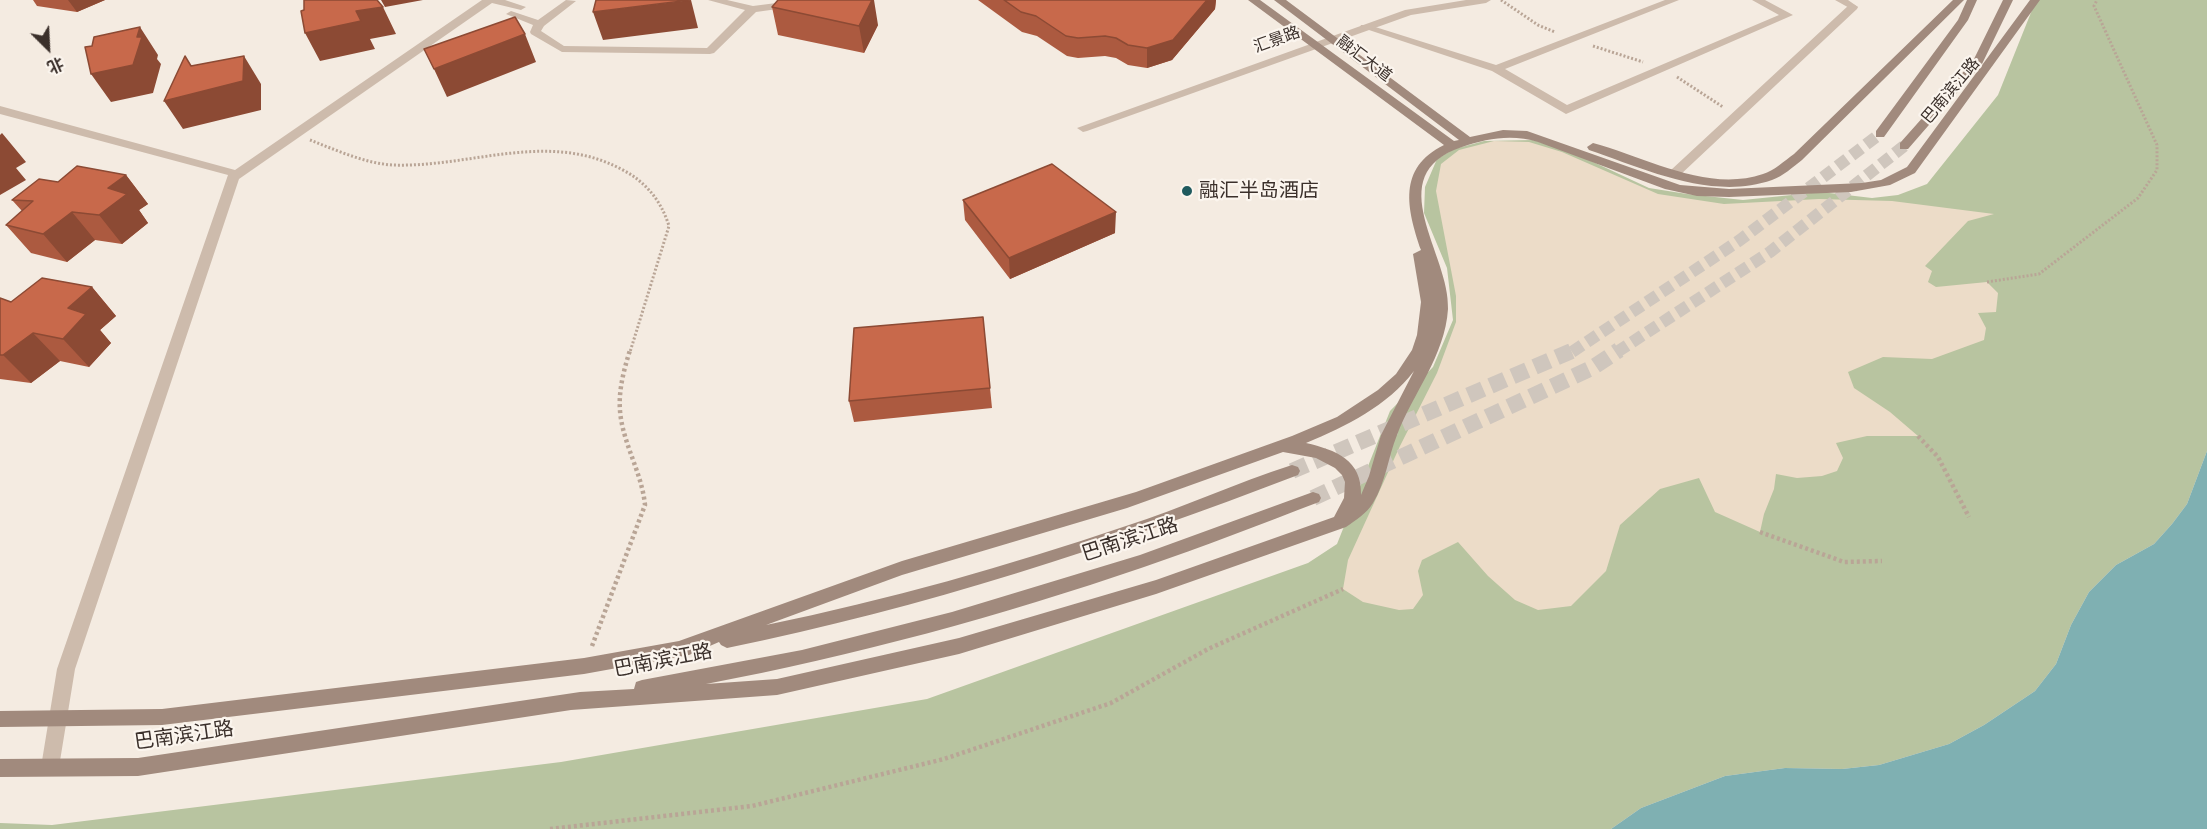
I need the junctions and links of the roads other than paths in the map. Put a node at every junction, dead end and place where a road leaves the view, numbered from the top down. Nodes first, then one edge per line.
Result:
1 (490, 0) edge
2 (530, 0) edge
3 (571, 0) edge
4 (713, 0) edge
5 (1253, 0) edge
6 (1279, 0) edge
7 (1486, 0) edge
8 (1674, 0) edge
9 (1756, 0) edge
10 (1840, 0) edge
11 (1959, 0) edge
12 (1972, 0) edge
13 (2008, 0) edge
14 (2035, 0) edge
15 (801, 5) edge
16 (520, 7) junction
17 (753, 9) junction
18 (539, 24) junction
19 (1365, 27) junction
20 (1333, 38) junction
21 (1316, 44) junction
22 (1496, 69) junction
23 (0, 110) edge
24 (1083, 128) dead end
25 (1880, 134) tunnel mouth
26 (1457, 141) junction
27 (1905, 146) tunnel mouth
28 (1675, 173) junction
29 (237, 174) junction
30 (1277, 448) junction
31 (1292, 471) tunnel mouth
32 (1313, 498) tunnel mouth
33 (1340, 522) junction
34 (681, 648) junction
35 (572, 702) junction
36 (57, 718) junction
37 (0, 719) edge
38 (50, 767) junction
39 (0, 768) edge

1 - 16 street
1 - 29 street
2 - 16 street
3 - 18 street
4 - 17 street
5 - 21 main road, 融汇大道
6 - 20 main road, 融汇大道
7 - 19 street, 汇景路
8 - 22 street
9 - 22 street
10 - 28 street
11 - 28 main road
12 - 25 main road, 巴南滨江路
13 - 27 main road, 巴南滨江路
14 - 26 main road
15 - 17 street
16 - 18 street
17 - 18 street
19 - 20 street, 汇景路
19 - 22 street
20 - 21 street, 汇景路
20 - 26 main road, 融汇大道
21 - 24 street, 汇景路
21 - 26 main road, 融汇大道
23 - 29 street
26 - 28 main road
26 - 30 main road
26 - 33 main road
29 - 36 street
30 - 33 main road
30 - 34 main road
31 - 34 main road, 巴南滨江路
32 - 35 main road, 巴南滨江路
33 - 35 main road
34 - 36 main road, 巴南滨江路
35 - 38 main road, 巴南滨江路
36 - 37 main road, 巴南滨江路
36 - 38 street
38 - 39 main road, 巴南滨江路

